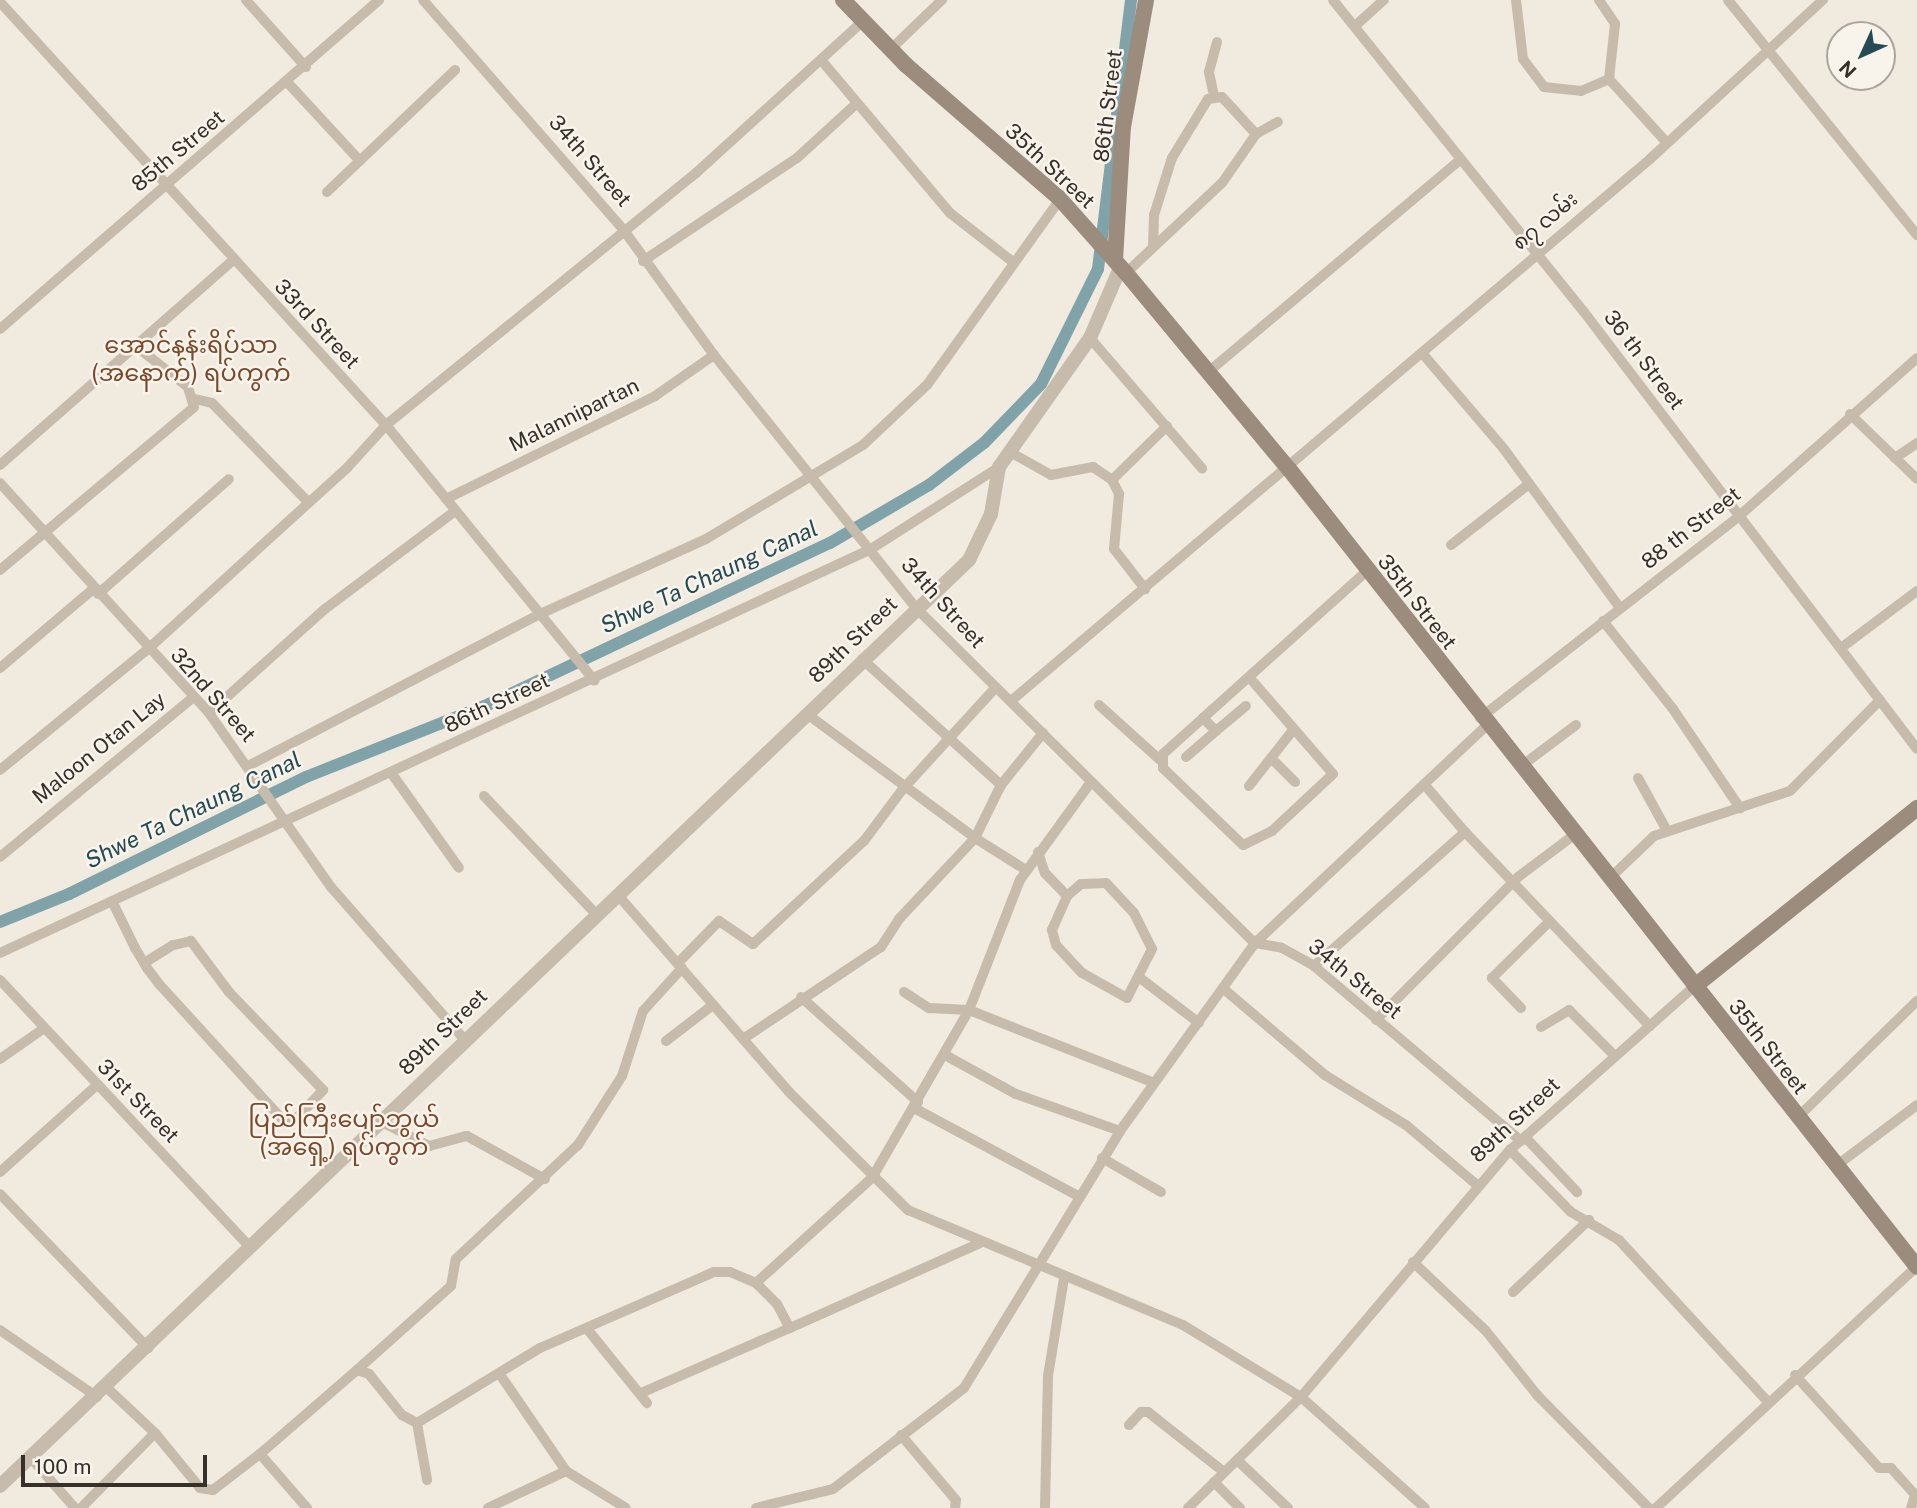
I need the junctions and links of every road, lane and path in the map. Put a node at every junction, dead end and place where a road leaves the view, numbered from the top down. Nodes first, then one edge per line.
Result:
1 (246, 0) edge
2 (379, 0) edge
3 (423, 0) edge
4 (843, 0) edge
5 (942, 0) edge
6 (1146, 0) edge
7 (1333, 0) edge
8 (1384, 0) edge
9 (1516, 0) edge
10 (1599, 0) edge
11 (1728, 0) edge
12 (1823, 0) edge
13 (0, 2) edge
14 (864, 20) junction
15 (1354, 26) junction
16 (1217, 41) dead end
17 (891, 49) junction
18 (1768, 51) junction
19 (822, 61) junction
20 (306, 67) junction
21 (455, 70) dead end
22 (1609, 79) junction
23 (288, 83) junction
24 (1214, 96) junction
25 (856, 104) junction
26 (1278, 122) dead end
27 (1256, 134) junction
28 (1667, 143) junction
29 (1460, 160) junction
30 (359, 161) junction
31 (166, 187) junction
32 (327, 192) dead end
33 (1060, 199) junction
34 (623, 229) junction
35 (1917, 235) edge
36 (1153, 246) junction
37 (1537, 252) junction
38 (1112, 257) junction
39 (232, 261) junction
40 (643, 261) junction
41 (1013, 262) junction
42 (0, 329) edge
43 (1090, 338) junction
44 (137, 347) junction
45 (1422, 353) junction
46 (714, 355) junction
47 (1917, 358) edge
48 (1207, 373) junction
49 (195, 398) junction
50 (1850, 414) junction
51 (386, 425) junction
52 (1167, 426) junction
53 (1917, 443) edge
54 (1010, 452) junction
55 (1895, 458) junction
56 (0, 465) edge
57 (999, 467) junction
58 (1202, 468) dead end
59 (1289, 469) junction
60 (229, 479) dead end
61 (1917, 479) edge
62 (813, 480) junction
63 (1112, 480) junction
64 (0, 483) edge
65 (1529, 484) junction
66 (446, 499) junction
67 (309, 503) junction
68 (455, 511) junction
69 (1738, 517) junction
70 (45, 532) junction
71 (868, 545) junction
72 (1451, 545) dead end
73 (0, 570) edge
74 (1366, 572) junction
75 (1145, 589) junction
76 (1917, 591) edge
77 (95, 592) junction
78 (916, 608) junction
79 (1620, 608) junction
80 (540, 614) junction
81 (1603, 621) junction
82 (1842, 648) junction
83 (148, 649) junction
84 (862, 659) junction
85 (0, 668) edge
86 (1249, 677) junction
87 (595, 681) junction
88 (996, 687) junction
89 (192, 698) junction
90 (1880, 700) junction
91 (1011, 701) junction
92 (1098, 705) dead end
93 (1246, 705) dead end
94 (209, 713) junction
95 (807, 714) junction
96 (1203, 718) junction
97 (1483, 722) junction
98 (1576, 725) dead end
99 (1293, 730) junction
100 (1216, 731) junction
101 (1043, 733) junction
102 (948, 739) junction
103 (1917, 749) edge
104 (1186, 757) dead end
105 (1271, 758) junction
106 (1160, 760) junction
107 (248, 766) junction
108 (1520, 767) junction
109 (0, 770) edge
110 (392, 774) junction
111 (1638, 778) dead end
112 (1091, 782) junction
113 (1295, 782) dead end
114 (1424, 784) junction
115 (1001, 785) junction
116 (1249, 786) dead end
117 (902, 790) junction
118 (484, 796) dead end
119 (1740, 808) junction
120 (1917, 808) edge
121 (283, 824) junction
122 (1667, 831) junction
123 (1465, 832) junction
124 (1574, 835) junction
125 (975, 838) junction
126 (1038, 852) junction
127 (0, 857) edge
128 (459, 868) dead end
129 (1026, 870) junction
130 (1609, 879) junction
131 (1513, 882) junction
132 (617, 894) junction
133 (1068, 896) junction
134 (113, 903) junction
135 (596, 914) junction
136 (1550, 921) junction
137 (1255, 943) junction
138 (0, 953) edge
139 (144, 963) junction
140 (680, 966) junction
141 (1314, 967) junction
142 (1140, 978) junction
143 (0, 980) edge
144 (1695, 986) junction
145 (1225, 990) junction
146 (904, 992) dead end
147 (802, 997) junction
148 (1917, 1001) edge
149 (713, 1005) junction
150 (1521, 1008) dead end
151 (969, 1010) junction
152 (1376, 1020) junction
153 (1199, 1023) junction
154 (1650, 1026) junction
155 (1541, 1027) dead end
156 (43, 1029) junction
157 (464, 1039) junction
158 (743, 1039) junction
159 (666, 1041) dead end
160 (944, 1055) junction
161 (1615, 1056) junction
162 (0, 1059) edge
163 (1152, 1082) junction
164 (96, 1086) junction
165 (916, 1105) junction
166 (1917, 1105) edge
167 (1797, 1118) junction
168 (382, 1122) junction
169 (1120, 1130) junction
170 (1523, 1139) junction
171 (1510, 1150) junction
172 (1102, 1158) junction
173 (1836, 1166) junction
174 (0, 1172) edge
175 (872, 1178) junction
176 (545, 1180) junction
177 (1477, 1185) junction
178 (1161, 1192) dead end
179 (1577, 1192) dead end
180 (0, 1194) edge
181 (1078, 1196) junction
182 (1589, 1220) junction
183 (979, 1243) junction
184 (250, 1247) junction
185 (1413, 1262) junction
186 (1917, 1266) edge
187 (1037, 1268) junction
188 (1064, 1278) junction
189 (756, 1283) junction
190 (1513, 1292) dead end
191 (790, 1328) junction
192 (0, 1330) edge
193 (588, 1330) junction
194 (148, 1348) junction
195 (357, 1370) junction
196 (1795, 1375) junction
197 (501, 1376) junction
198 (102, 1392) junction
199 (1301, 1397) junction
200 (1768, 1402) junction
201 (417, 1423) junction
202 (1129, 1425) dead end
203 (155, 1433) junction
204 (901, 1435) junction
205 (260, 1454) junction
206 (30, 1457) junction
207 (1237, 1460) junction
208 (566, 1471) junction
209 (1224, 1472) junction
210 (427, 1480) dead end
211 (1214, 1482) junction
212 (0, 1486) edge
213 (75, 1508) edge
214 (81, 1508) edge
215 (307, 1508) edge
216 (488, 1508) edge
217 (626, 1508) edge
218 (756, 1508) edge
219 (955, 1508) edge
220 (1045, 1508) edge
221 (1188, 1508) edge
222 (1240, 1508) edge
223 (1288, 1508) edge
224 (1425, 1508) edge
225 (1649, 1508) edge
226 (1656, 1508) edge
227 (1911, 1508) edge

1 - 20 street
2 - 20 street, 85th Street
3 - 34 street, 34th Street
4 - 14 main road, 35th Street
5 - 17 street
6 - 38 main road, 86th Street
7 - 15 street, 36 th Street
8 - 15 street
9 - 22 street
10 - 22 street
11 - 18 street
12 - 18 street, ၈၇ လမ်း
13 - 31 street, 33rd Street
14 - 17 main road, 35th Street
14 - 19 street
15 - 29 street, 36 th Street
16 - 24 street
17 - 33 main road, 35th Street
18 - 28 street, ၈၇ လမ်း
18 - 35 street
19 - 25 street
19 - 34 street
20 - 23 street, 85th Street
21 - 30 street
22 - 28 street
23 - 30 street
23 - 31 street, 85th Street
24 - 27 street
24 - 36 street
25 - 40 street
25 - 41 street
26 - 27 street
27 - 36 street
28 - 37 street, ၈၇ လမ်း
29 - 37 street, 36 th Street
29 - 48 street
30 - 32 street
31 - 39 street, 33rd Street
31 - 42 street, 85th Street
33 - 38 main road, 35th Street
33 - 41 street
34 - 40 street, 34th Street
34 - 51 street
36 - 38 street
37 - 45 street, ၈၇ လမ်း
37 - 69 street, 36 th Street
38 - 43 street
38 - 48 main road, 35th Street
39 - 44 street
39 - 51 street, 33rd Street
40 - 46 street, 34th Street
41 - 62 street
43 - 52 street
43 - 54 street
44 - 49 street
44 - 56 street
45 - 59 street, ၈၇ လမ်း
45 - 65 street
46 - 62 street, 34th Street
46 - 66 street, Malannipartan
47 - 50 street, 88 th Street
48 - 59 main road, 35th Street
49 - 67 street
49 - 70 street
50 - 55 street
50 - 69 street, 88 th Street
51 - 66 street, 33rd Street
51 - 67 street
52 - 58 street
52 - 63 street
53 - 55 street
54 - 57 street
54 - 63 street
55 - 61 street
57 - 71 street, 86th Street
57 - 78 street, 89th Street
59 - 74 main road, 35th Street
59 - 75 street, ၈၇ လမ်း
60 - 77 street
62 - 71 street, 34th Street
62 - 80 street
63 - 75 street
64 - 70 street, 32nd Street
65 - 72 street
65 - 79 street
66 - 68 street, 33rd Street
67 - 83 street
68 - 80 street, 33rd Street
68 - 94 street
69 - 79 street, 88 th Street
69 - 82 street, 36 th Street
70 - 73 street
70 - 77 street, 32nd Street
71 - 78 street, 34th Street
71 - 87 street, 86th Street
74 - 86 street
74 - 97 main road, 35th Street
75 - 91 street, ၈၇ လမ်း
76 - 82 street
77 - 83 street, 32nd Street
77 - 85 street
78 - 84 street, 89th Street
78 - 88 street, 34th Street
79 - 81 street, 88 th Street
80 - 87 street, 33rd Street
80 - 107 street
81 - 97 street, 88 th Street
81 - 119 street
82 - 90 street, 36 th Street
83 - 89 street, 32nd Street
83 - 109 street
84 - 95 street, 89th Street
84 - 102 street
86 - 96 street
86 - 99 street
87 - 110 street, 86th Street
88 - 91 street, 34th Street
88 - 102 street
89 - 94 street, 32nd Street
89 - 127 street, Maloon Otan Lay
90 - 103 street, 36 th Street
90 - 119 street
91 - 101 street, 34th Street
92 - 106 street
93 - 100 street
94 - 107 street, 32nd Street
95 - 117 street
95 - 132 street, 89th Street
96 - 100 street
96 - 106 street
97 - 108 main road, 35th Street
97 - 114 street, 88 th Street
98 - 108 street
99 - 105 street
99 - 106 street
100 - 104 street
101 - 112 street, 34th Street
101 - 115 street
102 - 115 street
102 - 117 street
105 - 113 street
105 - 116 street
107 - 121 street, 32nd Street
108 - 124 main road, 35th Street
110 - 121 street, 86th Street
110 - 128 street
111 - 122 street
112 - 126 street
112 - 137 street, 34th Street
114 - 123 street
114 - 137 street, 88 th Street
115 - 125 street
117 - 125 street
117 - 140 street
118 - 135 street
119 - 122 street
120 - 144 main road, 89th Street
121 - 134 street, 86th Street
121 - 157 street, 32nd Street
122 - 130 street
123 - 131 street
123 - 141 street
124 - 130 main road, 35th Street
124 - 131 street
125 - 129 street
125 - 147 street
126 - 129 street
126 - 133 street
129 - 151 street
130 - 144 main road, 35th Street
131 - 136 street
131 - 152 street
132 - 135 street, 89th Street
132 - 140 street
133 - 142 street
133 - 142 street
134 - 138 street, 86th Street
134 - 139 street
135 - 157 street, 89th Street
136 - 150 street
136 - 154 street
137 - 141 street, 34th Street
137 - 145 street, 88 th Street
139 - 139 street
140 - 149 street
140 - 176 street
141 - 152 street, 34th Street
142 - 153 street
143 - 156 street, 31st Street
144 - 154 street, 89th Street
144 - 167 main road, 35th Street
145 - 153 street, 88 th Street
145 - 177 street
146 - 151 street
147 - 158 street
147 - 165 street
148 - 167 street
149 - 158 street
149 - 159 street
151 - 160 street
151 - 163 street
152 - 170 street, 34th Street
153 - 163 street, 88 th Street
154 - 161 street, 89th Street
155 - 161 street
156 - 162 street
156 - 164 street, 31st Street
157 - 168 street, 89th Street
158 - 175 street
160 - 165 street
160 - 169 street
161 - 170 street, 89th Street
163 - 169 street, 88 th Street
164 - 174 street
164 - 184 street, 31st Street
165 - 175 street
165 - 181 street
166 - 173 street
167 - 173 main road, 35th Street
168 - 176 street
168 - 184 street, 89th Street
169 - 172 street, 88 th Street
170 - 171 street, 89th Street
170 - 179 street, 34th Street
171 - 177 street, 89th Street
171 - 182 street
172 - 178 street
172 - 181 street, 88 th Street
173 - 186 main road, 35th Street
175 - 183 street
175 - 189 street
176 - 195 street
177 - 185 street, 89th Street
180 - 194 street
181 - 187 street, 88 th Street
182 - 190 street
182 - 200 street
183 - 187 street
183 - 191 street
184 - 194 street, 89th Street
185 - 199 street, 89th Street
185 - 225 street
186 - 196 street
187 - 188 street
187 - 204 street, 88 th Street
188 - 199 street
188 - 220 street
189 - 191 street
189 - 193 street
191 - 193 street
192 - 198 street
193 - 197 street
194 - 198 street, 89th Street
195 - 201 street
195 - 205 street
196 - 200 street
196 - 227 street
197 - 201 street
197 - 208 street
198 - 203 street
198 - 206 street, 89th Street
199 - 207 street, 89th Street
199 - 224 street
200 - 226 street
201 - 210 street
202 - 209 street
203 - 205 street
203 - 214 street
204 - 218 street, 88 th Street
204 - 219 street
205 - 215 street
206 - 212 street, 89th Street
206 - 213 street
207 - 209 street, 89th Street
207 - 223 street
208 - 216 street
208 - 217 street
209 - 211 street, 89th Street
211 - 221 street, 89th Street
211 - 222 street

